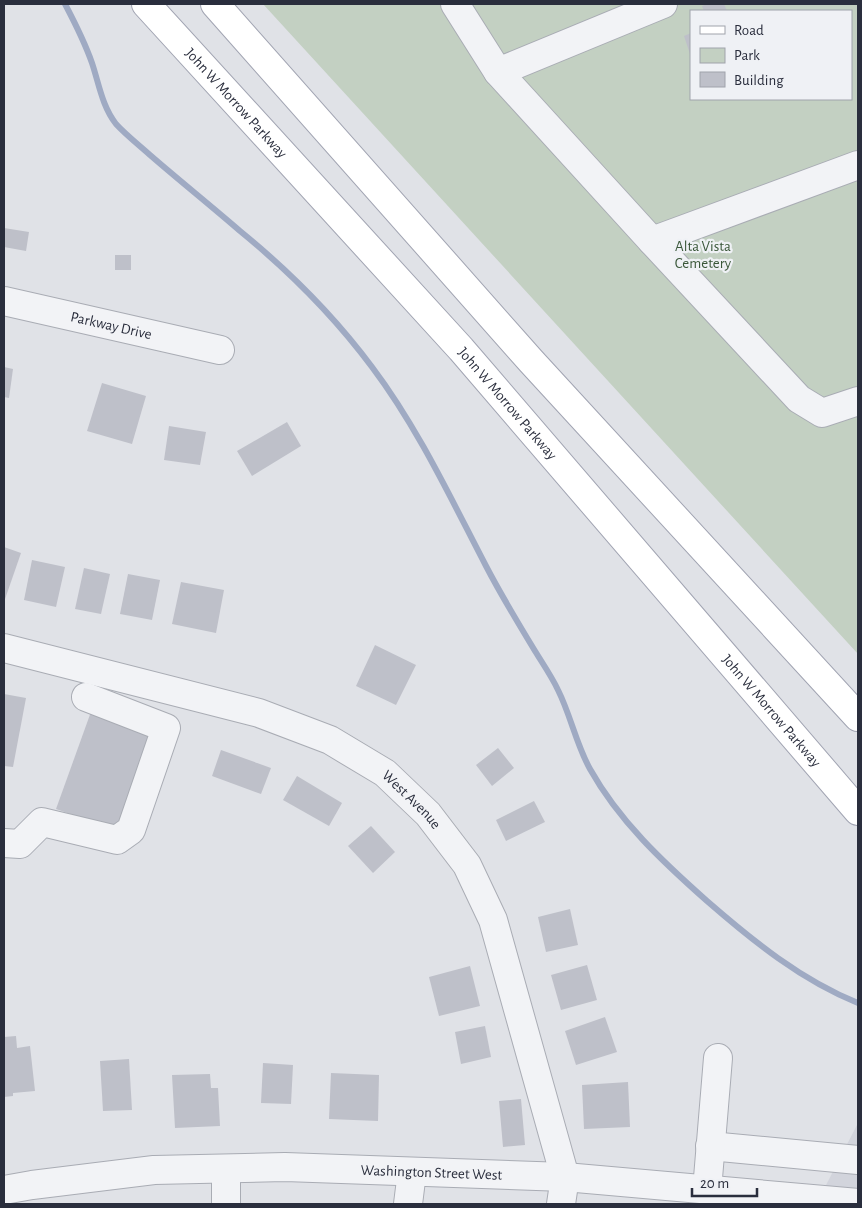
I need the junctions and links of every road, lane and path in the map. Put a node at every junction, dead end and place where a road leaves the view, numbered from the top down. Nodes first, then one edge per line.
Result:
1 (146, 4) edge
2 (215, 4) edge
3 (455, 4) edge
4 (663, 4) edge
5 (498, 72) junction
6 (858, 165) edge
7 (652, 241) junction
8 (4, 301) edge
9 (220, 350) dead end
10 (858, 401) edge
11 (4, 648) edge
12 (86, 697) dead end
13 (858, 717) edge
14 (858, 811) edge
15 (4, 843) edge
16 (718, 1058) dead end
17 (710, 1146) junction
18 (858, 1160) edge
19 (226, 1169) junction
20 (412, 1172) junction
21 (565, 1177) junction
22 (4, 1190) edge
23 (707, 1190) junction
24 (858, 1203) edge
25 (226, 1204) edge
26 (408, 1204) edge
27 (561, 1204) edge

1 - 14 main road, John W Morrow Parkway
2 - 13 main road
3 - 5 street
4 - 5 street
5 - 7 street
6 - 7 street
7 - 10 street
8 - 9 street, Parkway Drive
11 - 21 street, West Avenue
12 - 15 street
16 - 17 street
17 - 18 street
17 - 23 street
19 - 20 street, Washington Street West
19 - 22 street, Washington Street West
19 - 25 street
20 - 21 street, Washington Street West
20 - 26 street
21 - 23 street, Washington Street West
21 - 27 street, West Avenue
23 - 24 street, Washington Street West

